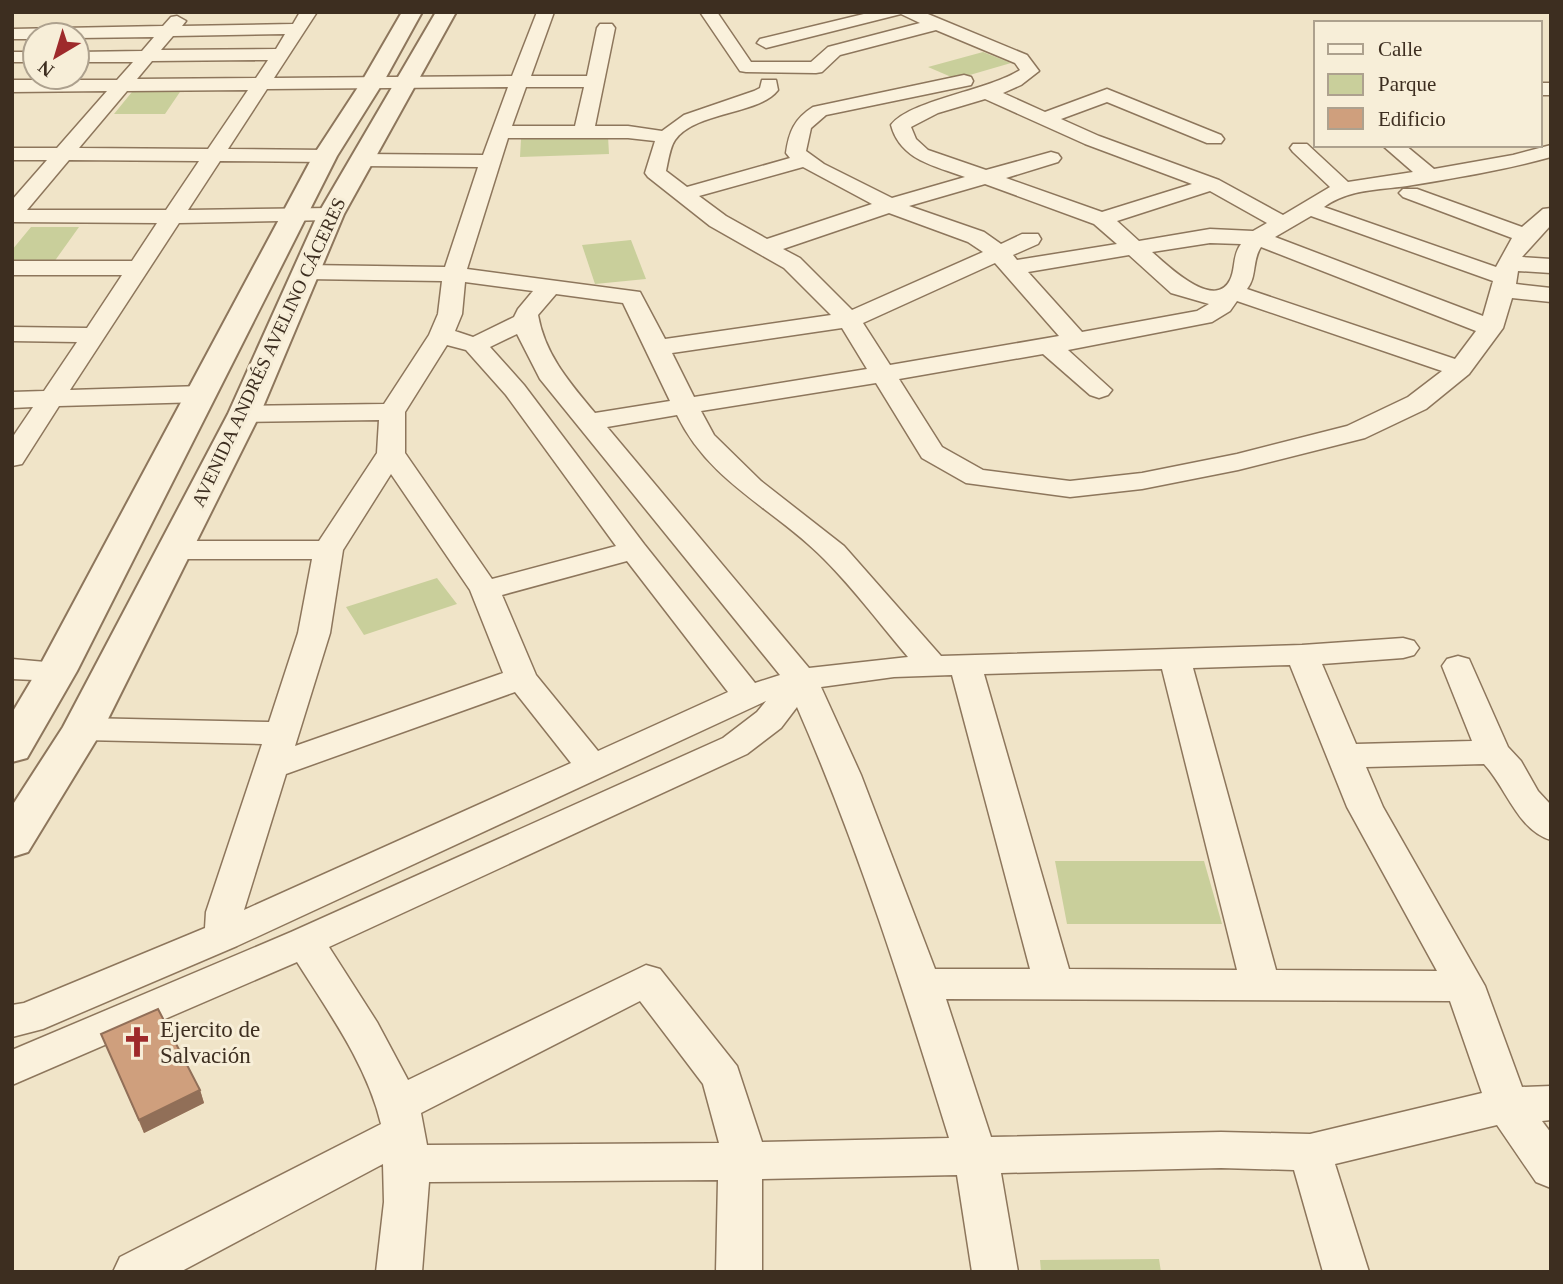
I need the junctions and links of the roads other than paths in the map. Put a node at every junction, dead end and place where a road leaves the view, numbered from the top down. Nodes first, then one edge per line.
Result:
1 (184, 12) edge
2 (412, 12) edge
3 (446, 12) edge
4 (546, 12) edge
5 (894, 12) edge
6 (908, 12) edge
7 (709, 15) edge
8 (803, 18) dead end
9 (30, 20) dead end
10 (304, 21) edge
11 (937, 24) junction
12 (606, 28) dead end
13 (826, 29) junction
14 (169, 32) junction
15 (13, 35) edge
16 (755, 38) junction
17 (282, 54) junction
18 (148, 56) junction
19 (91, 57) edge
20 (1029, 66) junction
21 (817, 76) junction
22 (519, 80) junction
23 (373, 81) junction
24 (407, 81) junction
25 (596, 81) junction
26 (264, 83) junction
27 (735, 83) dead end
28 (124, 84) junction
29 (769, 84) junction
30 (12, 86) edge
31 (989, 94) junction
32 (1044, 119) junction
33 (584, 131) junction
34 (500, 132) junction
35 (666, 137) junction
36 (1394, 147) edge
37 (1481, 147) edge
38 (1300, 148) dead end
39 (1123, 151) junction
40 (1551, 151) edge
41 (12, 154) edge
42 (66, 154) junction
43 (213, 155) junction
44 (325, 156) junction
45 (1051, 158) dead end
46 (361, 160) junction
47 (806, 160) junction
48 (490, 161) junction
49 (1515, 161) junction
50 (1430, 176) junction
51 (988, 177) junction
52 (1212, 184) junction
53 (1343, 188) junction
54 (1410, 193) dead end
55 (681, 195) junction
56 (891, 205) junction
57 (1307, 208) junction
58 (297, 214) junction
59 (331, 214) junction
60 (1551, 214) edge
61 (12, 215) edge
62 (175, 217) junction
63 (1102, 219) junction
64 (1284, 223) junction
65 (1527, 236) junction
66 (1257, 238) junction
67 (1030, 239) dead end
68 (763, 247) junction
69 (1135, 247) junction
70 (1007, 260) junction
71 (1551, 267) edge
72 (12, 268) edge
73 (140, 268) junction
74 (306, 272) junction
75 (454, 274) junction
76 (1506, 277) junction
77 (551, 285) junction
78 (1231, 292) junction
79 (1551, 295) edge
80 (527, 320) junction
81 (849, 320) junction
82 (1491, 328) junction
83 (12, 334) edge
84 (96, 335) junction
85 (441, 335) junction
86 (1076, 341) junction
87 (475, 345) junction
88 (1049, 346) junction
89 (657, 348) junction
90 (1460, 369) junction
91 (884, 373) junction
92 (1099, 390) dead end
93 (202, 394) junction
94 (12, 400) edge
95 (51, 400) junction
96 (687, 405) junction
97 (392, 412) junction
98 (244, 414) junction
99 (589, 422) junction
100 (391, 453) junction
101 (12, 458) edge
102 (175, 550) junction
103 (328, 550) junction
104 (634, 550) junction
105 (485, 590) junction
106 (1403, 648) dead end
107 (1302, 655) junction
108 (1174, 659) junction
109 (949, 666) junction
110 (1458, 666) dead end
111 (12, 670) edge
112 (57, 671) junction
113 (520, 678) junction
114 (801, 679) junction
115 (748, 696) junction
116 (83, 729) junction
117 (282, 733) junction
118 (12, 748) edge
119 (1493, 752) junction
120 (1345, 756) junction
121 (271, 767) junction
122 (593, 768) junction
123 (1551, 828) edge
124 (12, 841) edge
125 (223, 936) junction
126 (305, 942) junction
127 (921, 984) junction
128 (1054, 985) junction
129 (1260, 985) junction
130 (1465, 986) junction
131 (12, 1021) edge
132 (12, 1068) edge
133 (1551, 1103) edge
134 (1507, 1105) junction
135 (401, 1134) junction
136 (1310, 1152) junction
137 (976, 1156) junction
138 (741, 1161) junction
139 (1551, 1169) edge
140 (136, 1272) edge
141 (400, 1272) edge
142 (739, 1272) edge
143 (995, 1272) edge
144 (1346, 1272) edge

1 - 14 street
2 - 23 street, AVENIDA ANDRÉS AVELINO CÁCERES
3 - 24 street, AVENIDA ANDRÉS AVELINO CÁCERES
4 - 22 street
5 - 13 street
6 - 11 street
7 - 16 street
7 - 21 street
8 - 13 street
9 - 15 street
10 - 14 street
10 - 17 street
11 - 20 street
11 - 21 street
12 - 25 street
13 - 16 street
14 - 15 street
14 - 18 street
16 - 21 street
17 - 18 street
17 - 26 street
18 - 19 street
18 - 28 street
20 - 31 street
20 - 47 street
21 - 29 street
22 - 24 street
22 - 25 street
22 - 34 street
23 - 24 street
23 - 26 street
23 - 44 street, AVENIDA ANDRÉS AVELINO CÁCERES
24 - 46 street, AVENIDA ANDRÉS AVELINO CÁCERES
25 - 33 street
26 - 28 street
26 - 43 street
27 - 29 street
28 - 30 street
28 - 42 street
29 - 35 street
31 - 32 street
31 - 51 street
32 - 39 street
32 - 39 street
33 - 34 street
33 - 35 street
34 - 48 street
35 - 55 street
36 - 50 street
37 - 49 street
38 - 53 street
39 - 52 street
40 - 49 street
41 - 42 street
42 - 43 street
42 - 61 street
43 - 44 street
43 - 62 street
44 - 58 street, AVENIDA ANDRÉS AVELINO CÁCERES
45 - 51 street
46 - 48 street
46 - 59 street, AVENIDA ANDRÉS AVELINO CÁCERES
47 - 55 street
47 - 56 street
48 - 75 street
49 - 50 street
50 - 53 street
51 - 56 street
51 - 63 street
52 - 63 street
52 - 64 street
53 - 57 street
54 - 65 street
55 - 68 street
56 - 68 street
56 - 70 street
57 - 64 street
57 - 76 street
58 - 59 street
58 - 62 street
58 - 93 street, AVENIDA ANDRÉS AVELINO CÁCERES
59 - 74 street, AVENIDA ANDRÉS AVELINO CÁCERES
60 - 65 street
61 - 62 street
62 - 73 street
63 - 69 street
64 - 66 street
65 - 76 street
66 - 69 street
66 - 78 street
66 - 82 street
67 - 70 street
68 - 81 street
69 - 70 street
69 - 78 street
70 - 81 street
70 - 86 street
71 - 76 street
72 - 73 street
73 - 84 street
74 - 75 street
74 - 98 street, AVENIDA ANDRÉS AVELINO CÁCERES
75 - 77 street
75 - 85 street
76 - 79 street
76 - 82 street
77 - 80 street
77 - 89 street
78 - 86 street
78 - 90 street
80 - 87 street
80 - 99 street
81 - 89 street
81 - 91 street
82 - 90 street
83 - 84 street
84 - 95 street
85 - 87 street
85 - 97 street
86 - 88 street
87 - 104 street
88 - 91 street
88 - 92 street
89 - 96 street
90 - 91 street
91 - 96 street
93 - 95 street
93 - 112 street, AVENIDA ANDRÉS AVELINO CÁCERES
94 - 95 street
95 - 101 street
96 - 99 street
96 - 109 street
97 - 98 street
97 - 100 street
98 - 102 street, AVENIDA ANDRÉS AVELINO CÁCERES
99 - 114 street
100 - 103 street
100 - 105 street
102 - 103 street
102 - 116 street, AVENIDA ANDRÉS AVELINO CÁCERES
103 - 117 street
104 - 105 street
104 - 115 street
105 - 113 street
106 - 107 street
107 - 108 street
107 - 120 street
108 - 109 street
108 - 129 street
109 - 114 street
109 - 128 street
110 - 119 street
111 - 112 street
112 - 118 street, AVENIDA ANDRÉS AVELINO CÁCERES
113 - 121 street
113 - 122 street
114 - 115 street
114 - 126 street
114 - 127 street
115 - 122 street
116 - 117 street
116 - 124 street, AVENIDA ANDRÉS AVELINO CÁCERES
117 - 121 street
119 - 120 street
119 - 123 street
120 - 130 street
121 - 125 street
122 - 125 street
125 - 131 street
126 - 132 street
126 - 135 street
127 - 128 street
127 - 137 street
128 - 129 street
129 - 130 street
130 - 134 street
133 - 134 street
134 - 136 street
134 - 139 street
135 - 138 street
135 - 138 street
135 - 140 street
135 - 141 street
136 - 137 street
136 - 144 street
137 - 138 street
137 - 143 street
138 - 142 street

